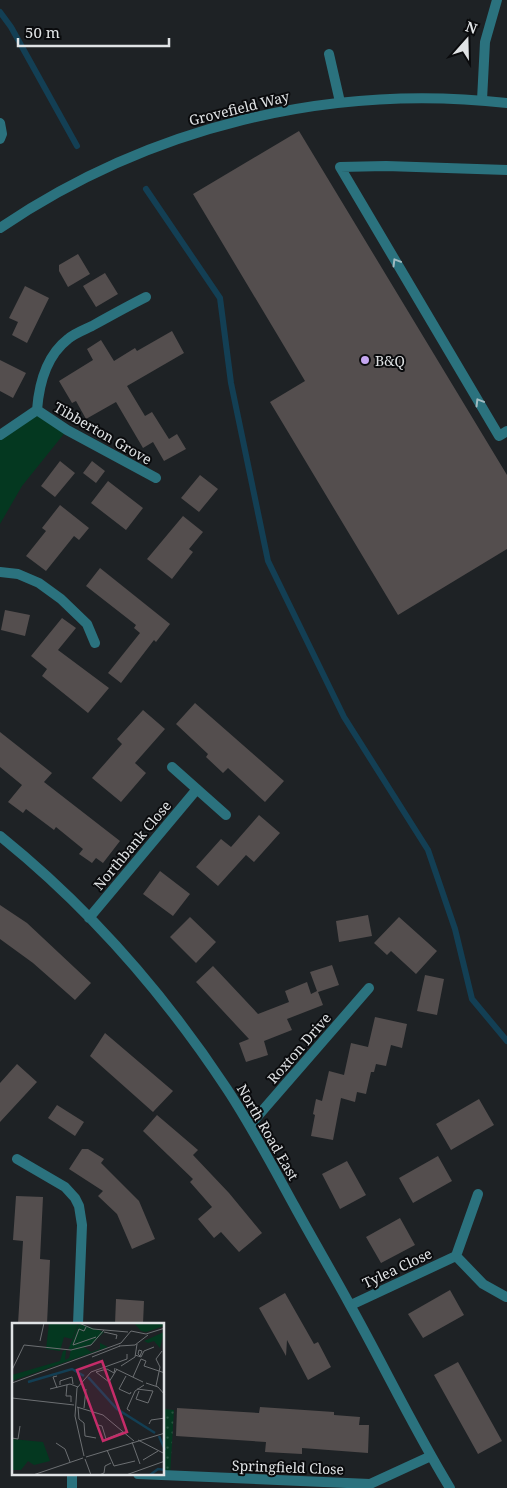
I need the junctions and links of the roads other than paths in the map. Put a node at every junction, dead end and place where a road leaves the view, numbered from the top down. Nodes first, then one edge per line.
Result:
1 (497, 0) edge
2 (329, 54) dead end
3 (482, 100) junction
4 (340, 102) junction
5 (507, 103) edge
6 (0, 123) edge
7 (0, 139) edge
8 (507, 170) edge
9 (0, 228) edge
10 (146, 297) dead end
11 (37, 410) junction
12 (507, 431) edge
13 (0, 435) edge
14 (156, 478) dead end
15 (0, 572) edge
16 (95, 643) dead end
17 (172, 766) dead end
18 (197, 789) junction
19 (226, 815) dead end
20 (0, 836) edge
21 (89, 918) junction
22 (369, 988) dead end
23 (250, 1125) junction
24 (18, 1159) dead end
25 (478, 1194) dead end
26 (456, 1256) junction
27 (506, 1297) edge
28 (351, 1305) junction
29 (78, 1323) edge
30 (431, 1456) junction
31 (165, 1475) edge
32 (450, 1488) edge

1 - 3 street
2 - 4 street
3 - 4 street, Grovefield Way
3 - 5 street, Grovefield Way
4 - 9 street, Grovefield Way
6 - 7 street
12 -> 8 street
10 - 11 street
11 - 13 street
11 - 14 street, Tibberton Grove
15 - 16 street
17 - 18 street
18 - 19 street
18 - 21 street, Northbank Close
20 - 21 street, North Road East
21 - 23 street, North Road East
22 - 23 street, Roxton Drive
23 - 28 street, North Road East
24 - 29 street
25 - 26 street
26 - 27 street
26 - 28 street, Tylea Close
28 - 30 street, North Road East
30 - 31 street, Springfield Close
30 - 32 street, North Road East

